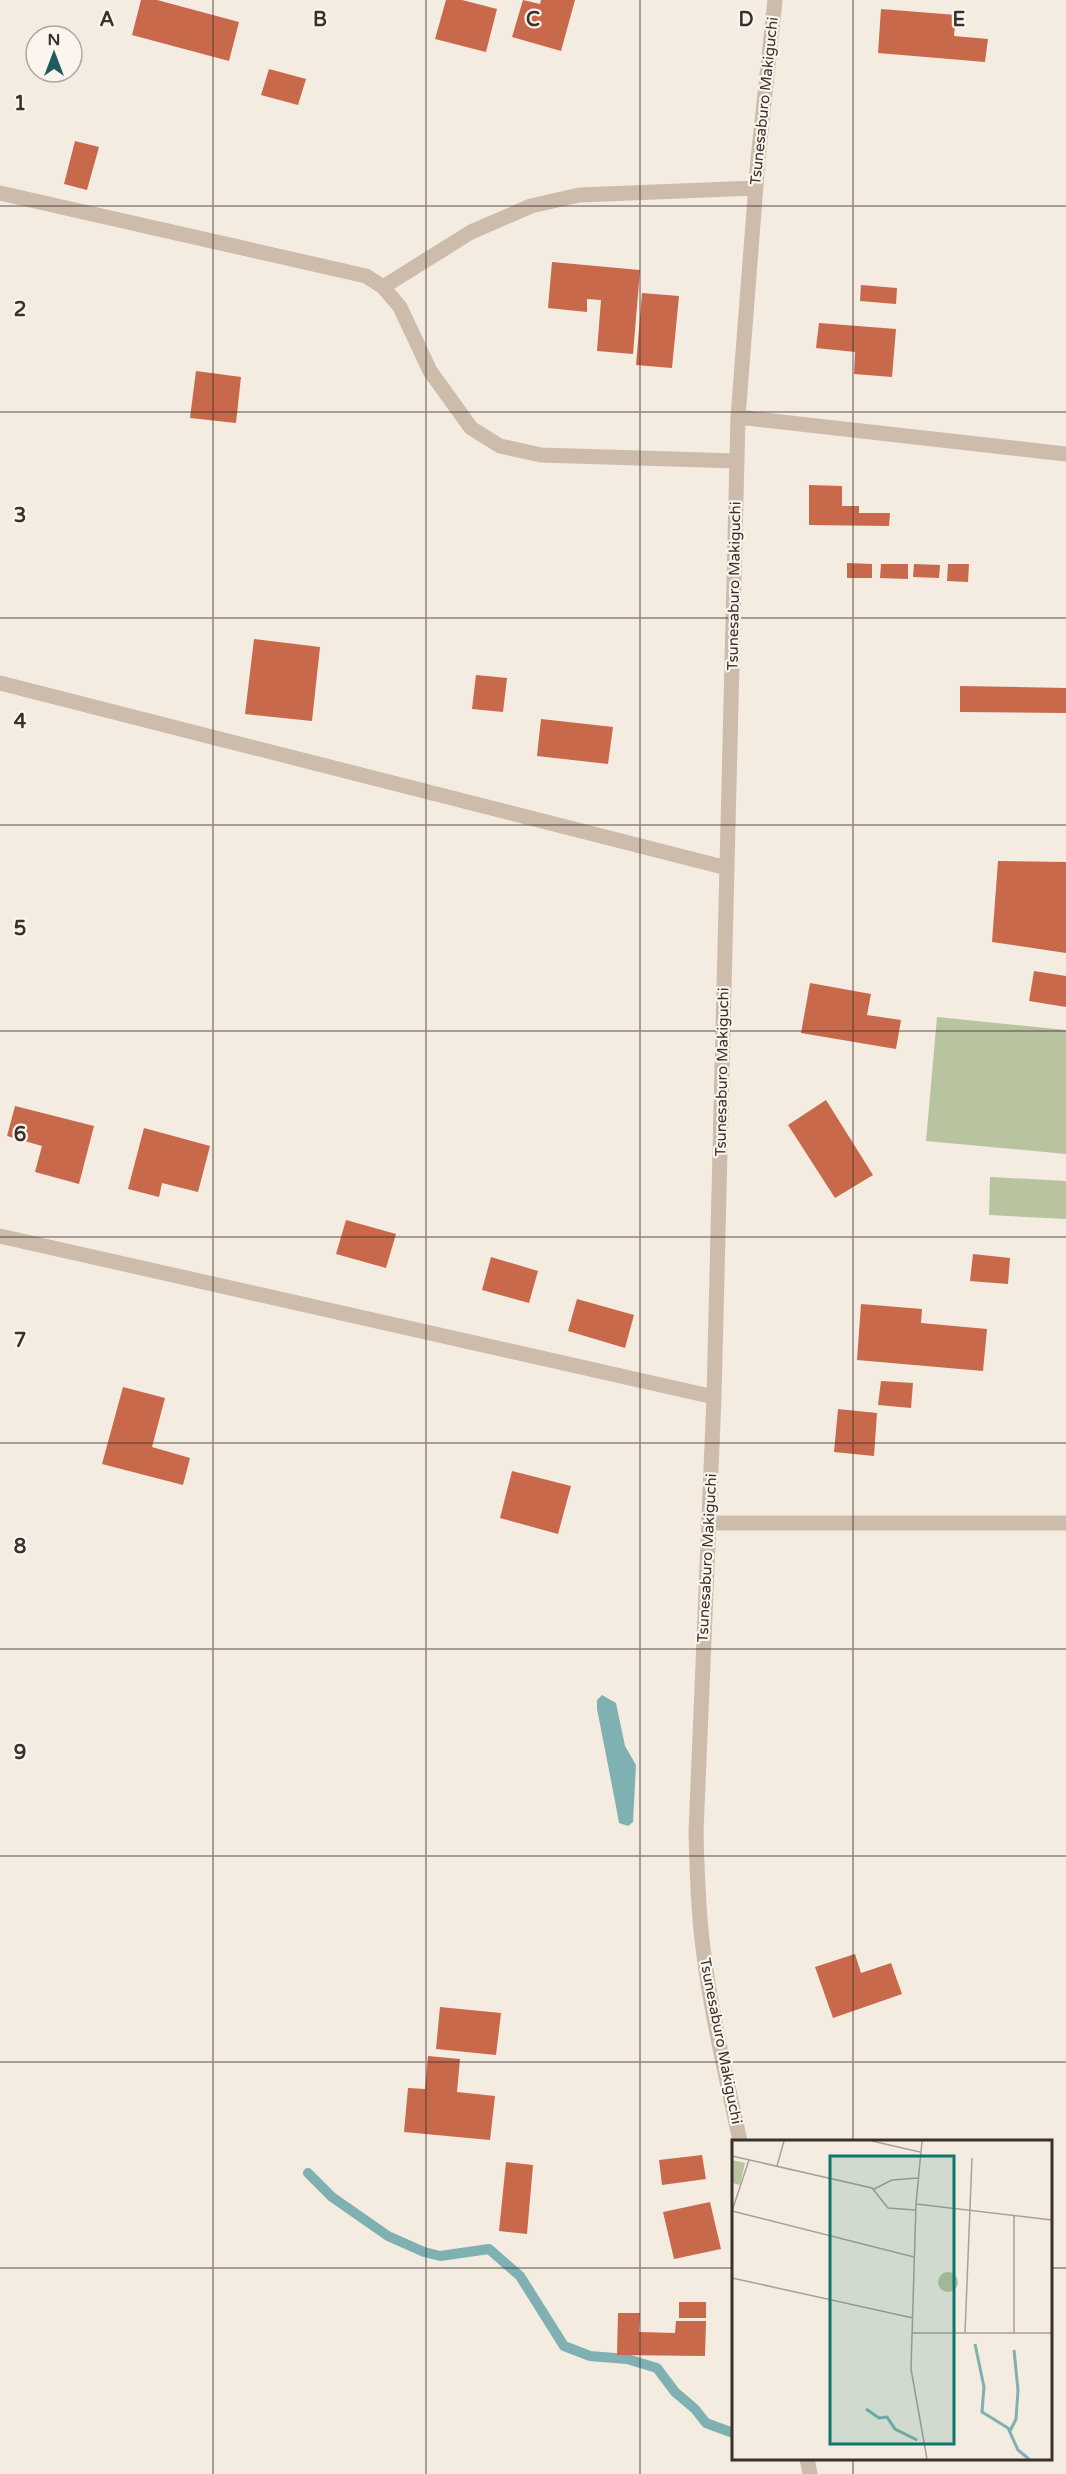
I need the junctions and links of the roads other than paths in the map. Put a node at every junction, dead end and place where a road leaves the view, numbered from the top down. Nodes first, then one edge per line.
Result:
1 (775, 0) edge
2 (756, 188) junction
3 (0, 193) edge
4 (383, 287) junction
5 (738, 417) junction
6 (1066, 454) edge
7 (737, 461) junction
8 (0, 683) edge
9 (727, 868) junction
10 (0, 1236) edge
11 (714, 1397) junction
12 (708, 1524) junction
13 (1066, 1524) edge
14 (740, 2140) edge
15 (807, 2459) edge
16 (810, 2474) edge

1 - 2 street, Tsunesaburo Makiguchi
2 - 4 street
2 - 5 street, Tsunesaburo Makiguchi
3 - 4 street
4 - 7 street
5 - 6 street
5 - 7 street, Tsunesaburo Makiguchi
7 - 9 street, Tsunesaburo Makiguchi
8 - 9 street
9 - 11 street, Tsunesaburo Makiguchi
10 - 11 street
11 - 12 street, Tsunesaburo Makiguchi
12 - 13 street
12 - 14 street, Tsunesaburo Makiguchi
15 - 16 street

